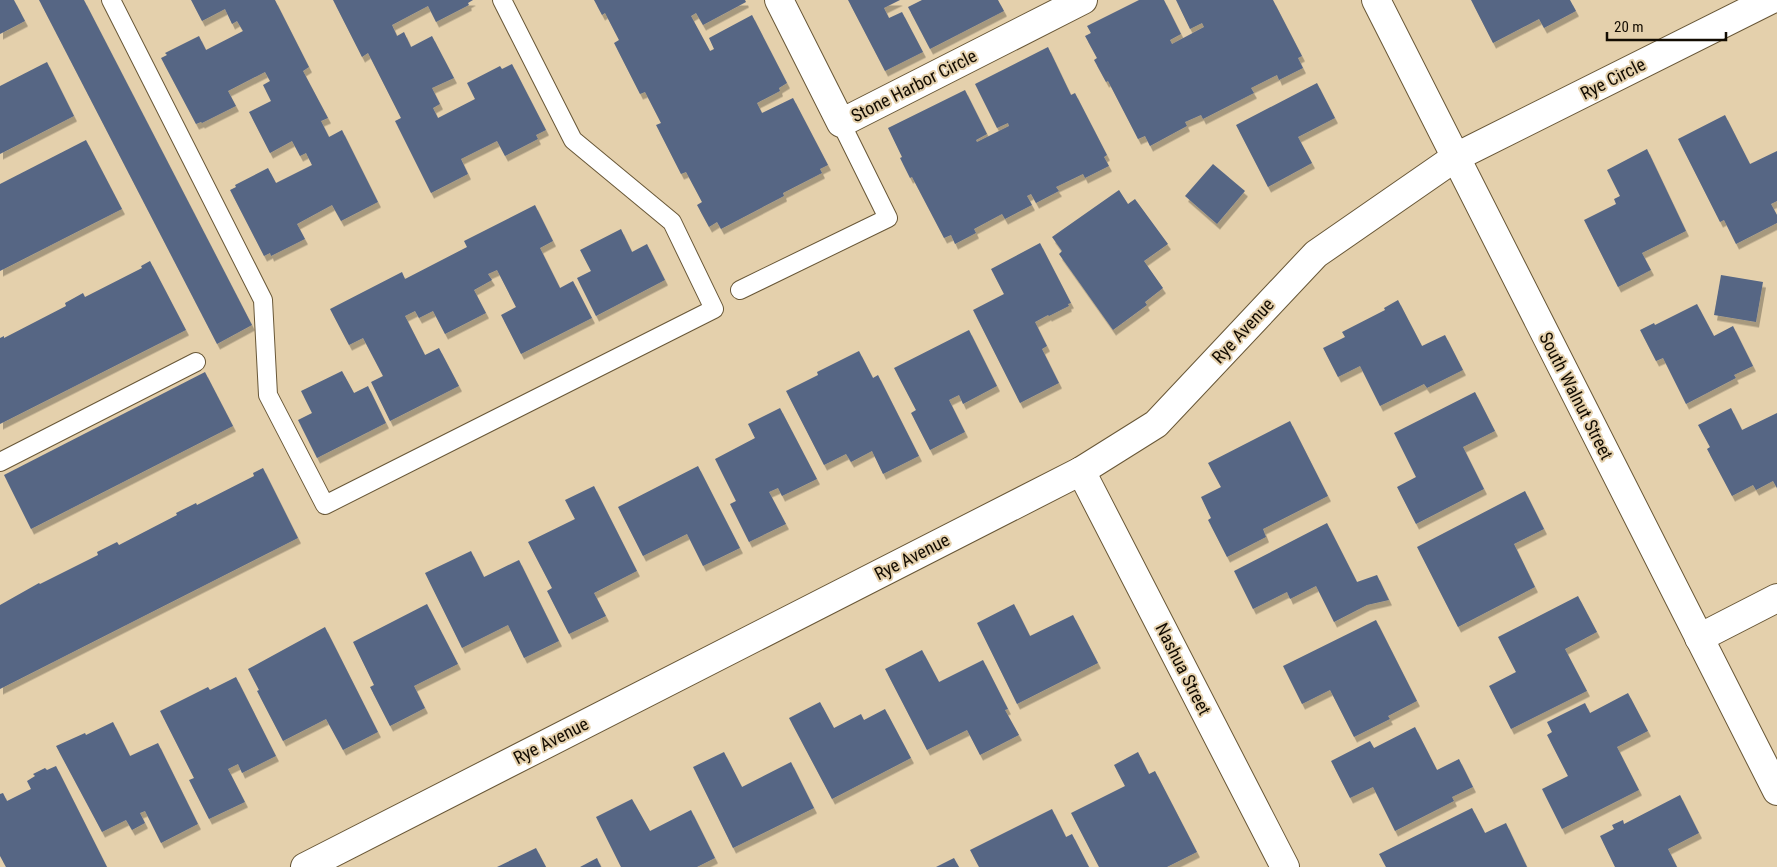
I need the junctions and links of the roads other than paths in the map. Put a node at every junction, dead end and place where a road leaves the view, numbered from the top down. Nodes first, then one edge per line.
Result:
1 (111, 0) edge
2 (502, 0) edge
3 (779, 0) edge
4 (1082, 0) edge
5 (1376, 0) edge
6 (1770, 0) edge
7 (841, 123) junction
8 (1456, 157) junction
9 (740, 290) dead end
10 (196, 362) dead end
11 (0, 462) edge
12 (1081, 471) junction
13 (1777, 598) edge
14 (1699, 638) junction
15 (1777, 791) edge
16 (305, 867) edge
17 (1285, 867) edge

1 - 2 lane
3 - 7 street, Stone Harbor Circle
4 - 7 street, Stone Harbor Circle
5 - 8 street, South Walnut Street
6 - 8 street, Rye Circle
7 - 9 lane
8 - 12 street, Rye Avenue
8 - 14 street, South Walnut Street
10 - 11 lane
12 - 16 street, Rye Avenue
12 - 17 street, Nashua Street
13 - 14 street
14 - 15 street, South Walnut Street

